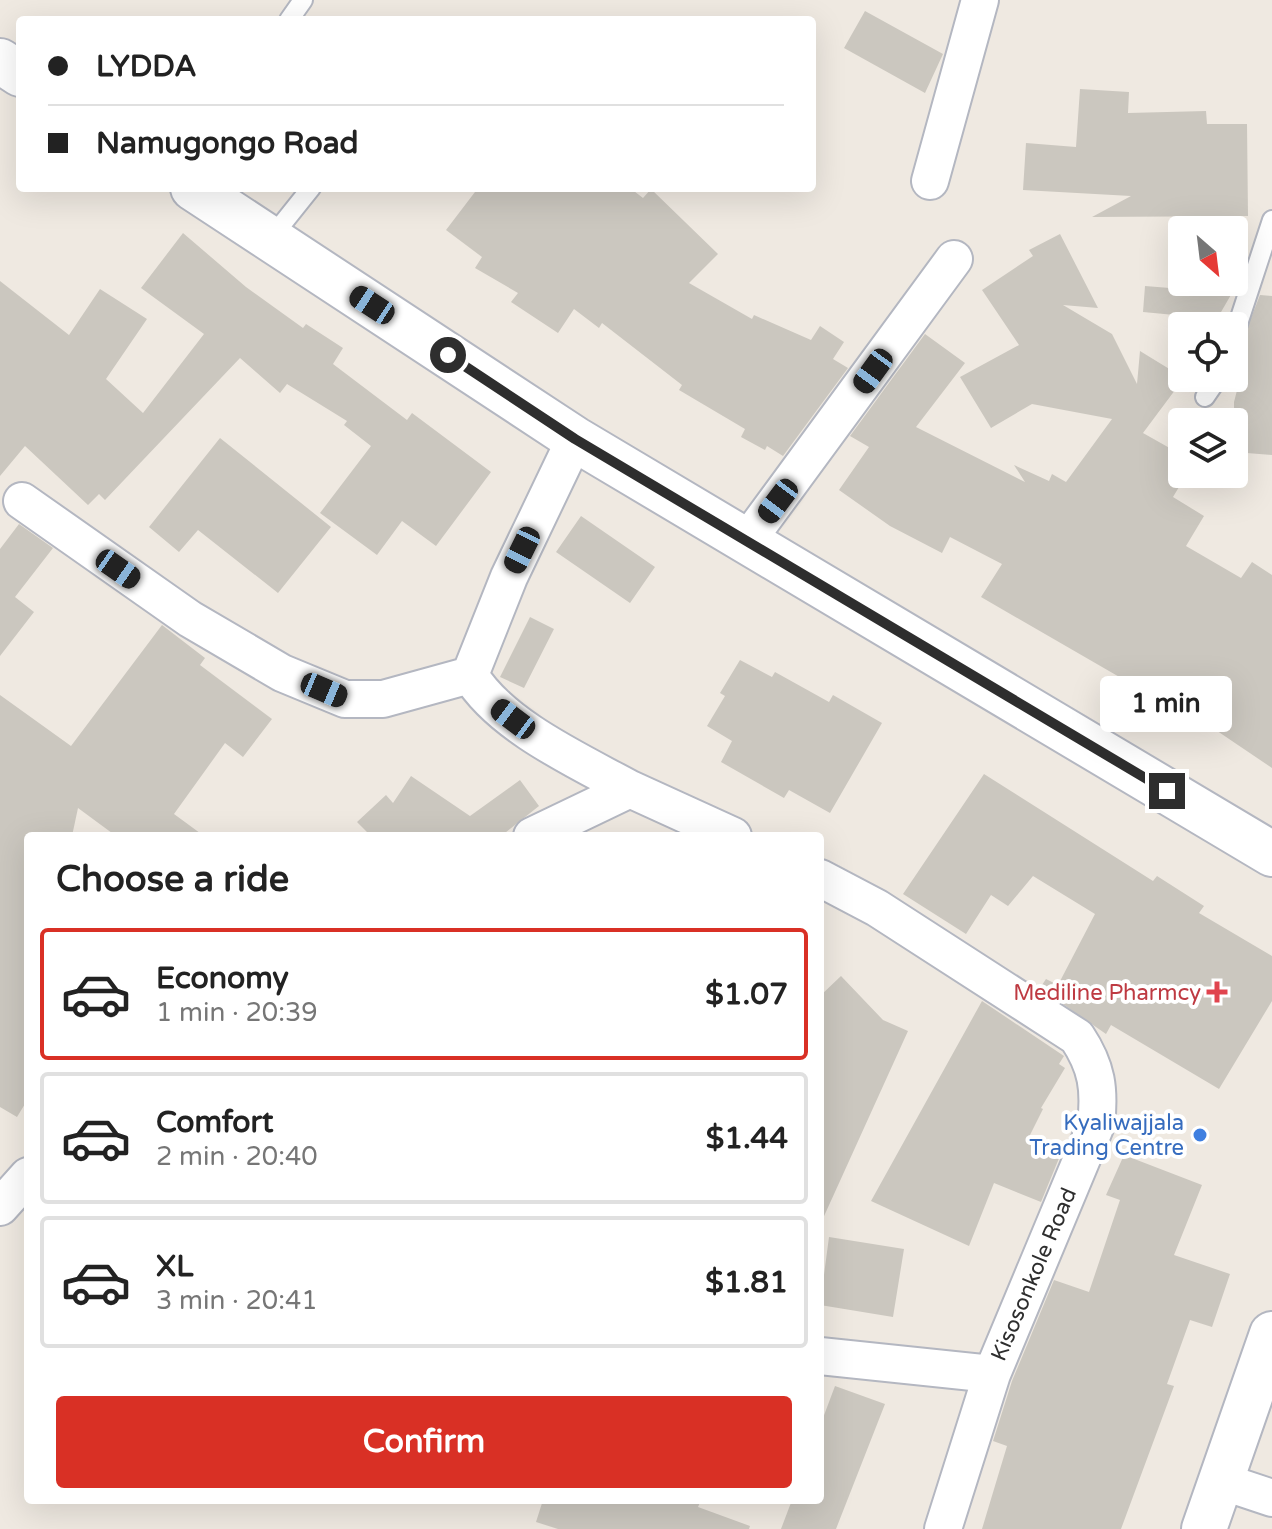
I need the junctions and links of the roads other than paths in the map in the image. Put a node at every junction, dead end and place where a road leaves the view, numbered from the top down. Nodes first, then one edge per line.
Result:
1 (980, 0) edge
2 (930, 181) dead end
3 (199, 192) edge
4 (308, 192) edge
5 (1272, 220) edge
6 (271, 238) junction
7 (954, 259) dead end
8 (1242, 312) edge
9 (1208, 392) edge
10 (1205, 397) dead end
11 (575, 439) junction
12 (22, 501) dead end
13 (747, 541) junction
14 (470, 675) junction
15 (630, 789) junction
16 (540, 832) edge
17 (724, 832) edge
18 (1272, 854) edge
19 (824, 880) edge
20 (24, 1180) edge
21 (0, 1207) edge
22 (1272, 1334) edge
23 (824, 1356) edge
24 (992, 1374) junction
25 (1221, 1481) junction
26 (1272, 1498) edge
27 (943, 1529) edge
28 (1204, 1529) edge

1 - 2 street
3 - 6 main road
4 - 6 lane
5 - 8 lane
6 - 11 main road
7 - 13 street
9 - 10 lane
11 - 13 main road
11 - 14 street
12 - 14 street
13 - 18 main road
14 - 15 street
15 - 16 street
15 - 17 street
19 - 24 street, Kisosonkole Road
20 - 21 street
22 - 25 main road
23 - 24 street
24 - 27 street, Kisosonkole Road
25 - 26 street
25 - 28 main road

